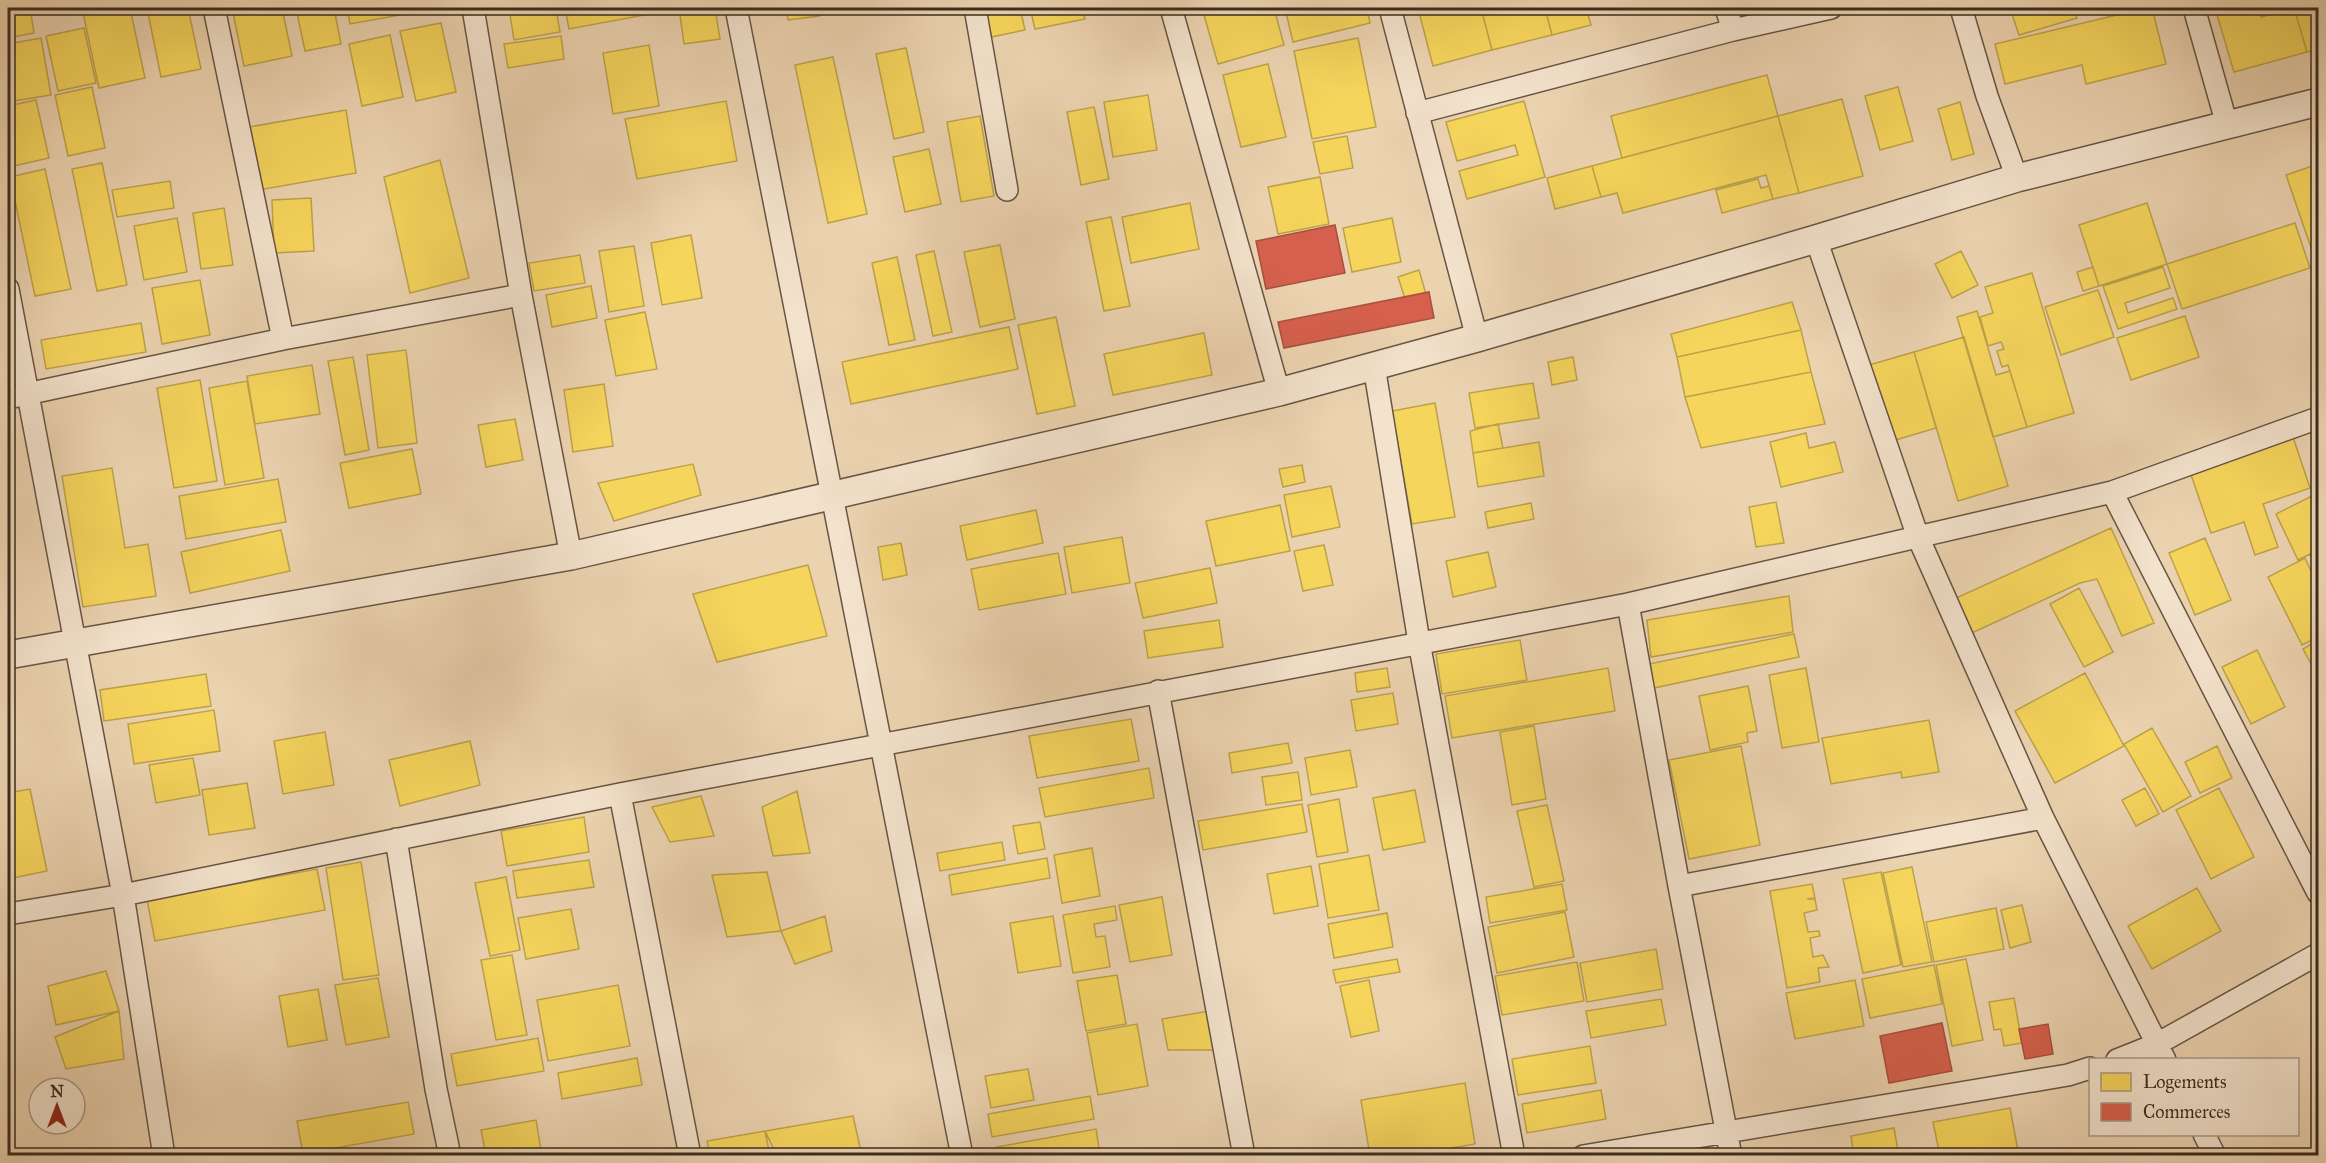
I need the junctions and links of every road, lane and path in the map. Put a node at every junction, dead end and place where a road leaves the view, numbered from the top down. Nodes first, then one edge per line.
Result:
1 (214, 8) edge
2 (473, 8) edge
3 (736, 8) edge
4 (975, 8) edge
5 (1171, 8) edge
6 (1390, 8) edge
7 (1726, 8) edge
8 (1831, 8) edge
9 (1960, 8) edge
10 (2194, 8) edge
11 (1733, 30) junction
12 (2319, 102) edge
13 (1417, 113) junction
14 (2227, 125) junction
15 (2017, 178) junction
16 (1007, 190) dead end
17 (1816, 239) junction
18 (8, 289) edge
19 (521, 295) junction
20 (1477, 338) junction
21 (283, 339) junction
22 (1374, 366) junction
23 (1279, 392) junction
24 (28, 393) junction
25 (8, 398) edge
26 (2317, 422) edge
27 (2112, 492) junction
28 (834, 497) junction
29 (1918, 537) junction
30 (571, 556) junction
31 (1628, 604) junction
32 (1419, 642) junction
33 (75, 643) junction
34 (8, 655) edge
35 (1158, 691) junction
36 (879, 746) junction
37 (620, 794) junction
38 (2043, 818) junction
39 (396, 839) junction
40 (1679, 886) junction
41 (2319, 893) edge
42 (123, 895) junction
43 (8, 914) edge
44 (2319, 954) edge
45 (2161, 1052) edge
46 (2123, 1058) edge
47 (2089, 1069) edge
48 (1726, 1131) junction
49 (2205, 1136) edge
50 (164, 1155) edge
51 (450, 1155) edge
52 (690, 1155) edge
53 (962, 1155) edge
54 (1244, 1155) edge
55 (1514, 1155) edge
56 (1584, 1155) edge
57 (1731, 1155) edge
58 (2215, 1155) edge

1 - 21 street
2 - 19 street
3 - 28 street
4 - 16 street
5 - 23 street
6 - 13 street
7 - 11 street
8 - 11 street
9 - 15 street
10 - 14 street
11 - 13 street
12 - 14 street
13 - 20 street
14 - 15 street
15 - 17 street
17 - 20 street
17 - 29 street
18 - 24 street
19 - 21 street
19 - 30 street
20 - 22 street
21 - 24 street
22 - 23 street
22 - 32 street
23 - 28 street
24 - 25 street
24 - 33 street
26 - 27 street
27 - 29 street
27 - 41 street
28 - 30 street
28 - 36 street
29 - 31 street
29 - 38 street
30 - 33 street
31 - 32 street
31 - 40 street
32 - 35 street
32 - 55 street
33 - 34 street
33 - 42 street
35 - 36 street
35 - 54 street
36 - 37 street
36 - 53 street
37 - 39 street
37 - 52 street
38 - 40 street
38 - 45 street
39 - 42 street
39 - 51 street
40 - 48 street
42 - 43 street
42 - 50 street
44 - 45 street
45 - 46 street
47 - 48 street
48 - 56 street
48 - 57 street
49 - 58 street

